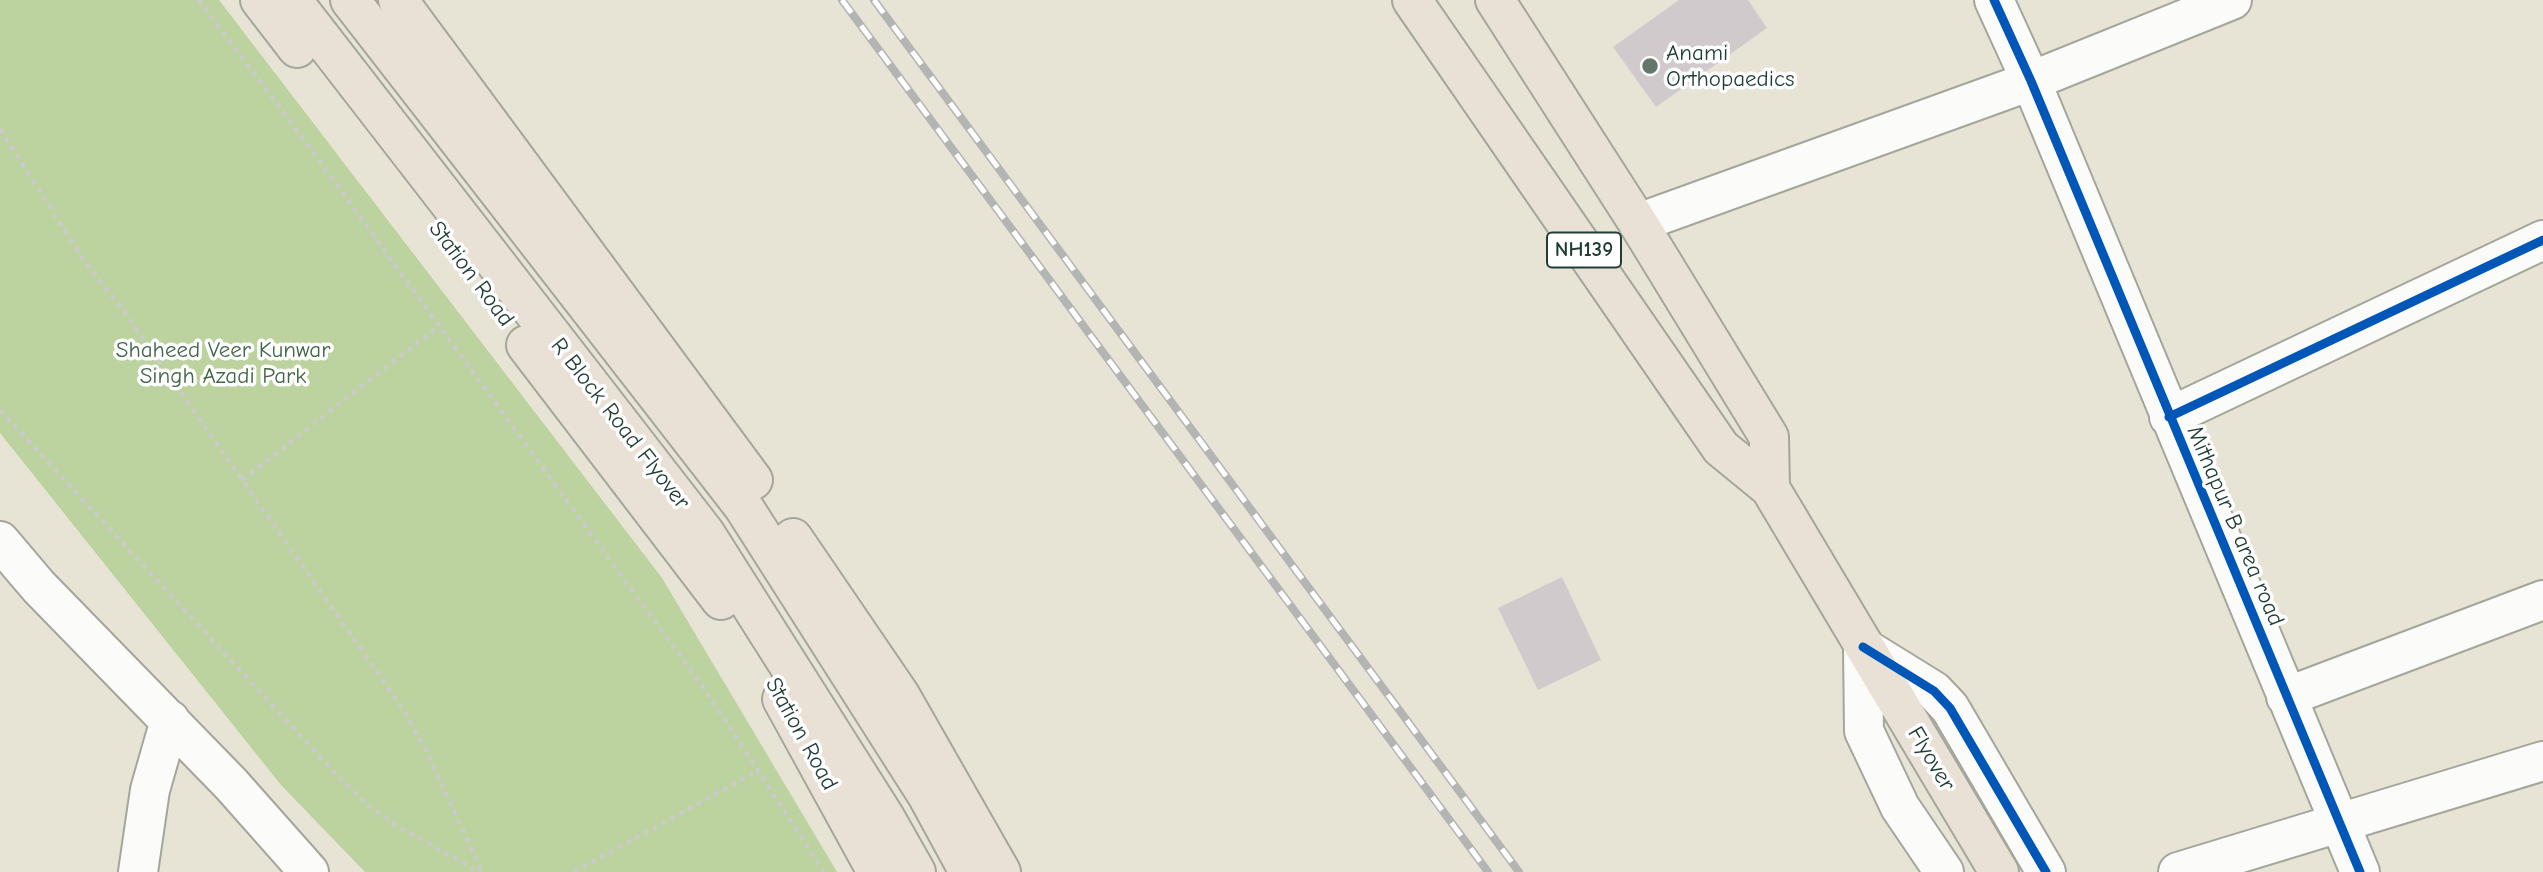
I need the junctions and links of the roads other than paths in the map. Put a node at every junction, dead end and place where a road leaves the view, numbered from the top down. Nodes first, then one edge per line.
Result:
1 (260, 0) edge
2 (292, 0) edge
3 (350, 0) edge
4 (398, 0) edge
5 (1412, 0) edge
6 (1495, 0) edge
7 (1994, 0) edge
8 (2232, 0) edge
9 (2031, 81) junction
10 (1638, 223) junction
11 (2543, 240) edge
12 (1581, 246) junction
13 (2169, 417) junction
14 (1770, 488) junction
15 (0, 541) edge
16 (2543, 600) edge
17 (1863, 647) junction
18 (2286, 697) junction
19 (170, 720) junction
20 (2543, 761) edge
21 (2340, 825) junction
22 (138, 872) edge
23 (309, 872) edge
24 (877, 872) edge
25 (916, 872) edge
26 (970, 872) edge
27 (1001, 872) edge
28 (1944, 872) edge
29 (1999, 872) edge
30 (2046, 872) edge
31 (2178, 872) edge
32 (2360, 872) edge

1 - 24 main road, Station Road
2 - 25 main road, R Block Road Flyover
3 - 26 main road, R Block Road Flyover
4 - 27 main road
5 - 12 main road, NH139
6 - 10 main road, NH139
7 - 9 street, Mithapur B area road
8 - 9 street
9 - 10 street
9 - 13 street, Mithapur B area road
10 - 12 main road
10 - 14 main road, NH139
11 - 13 street
12 - 14 main road, NH139
13 - 18 street, Mithapur B area road
14 - 17 main road, NH139
15 - 19 street
16 - 18 street
17 - 28 street
17 - 29 main road, Flyover / NH139
17 - 30 street
18 - 21 street, Mithapur B area road
19 - 22 street
19 - 23 street
20 - 21 street
21 - 31 street
21 - 32 street, Mithapur B area road

